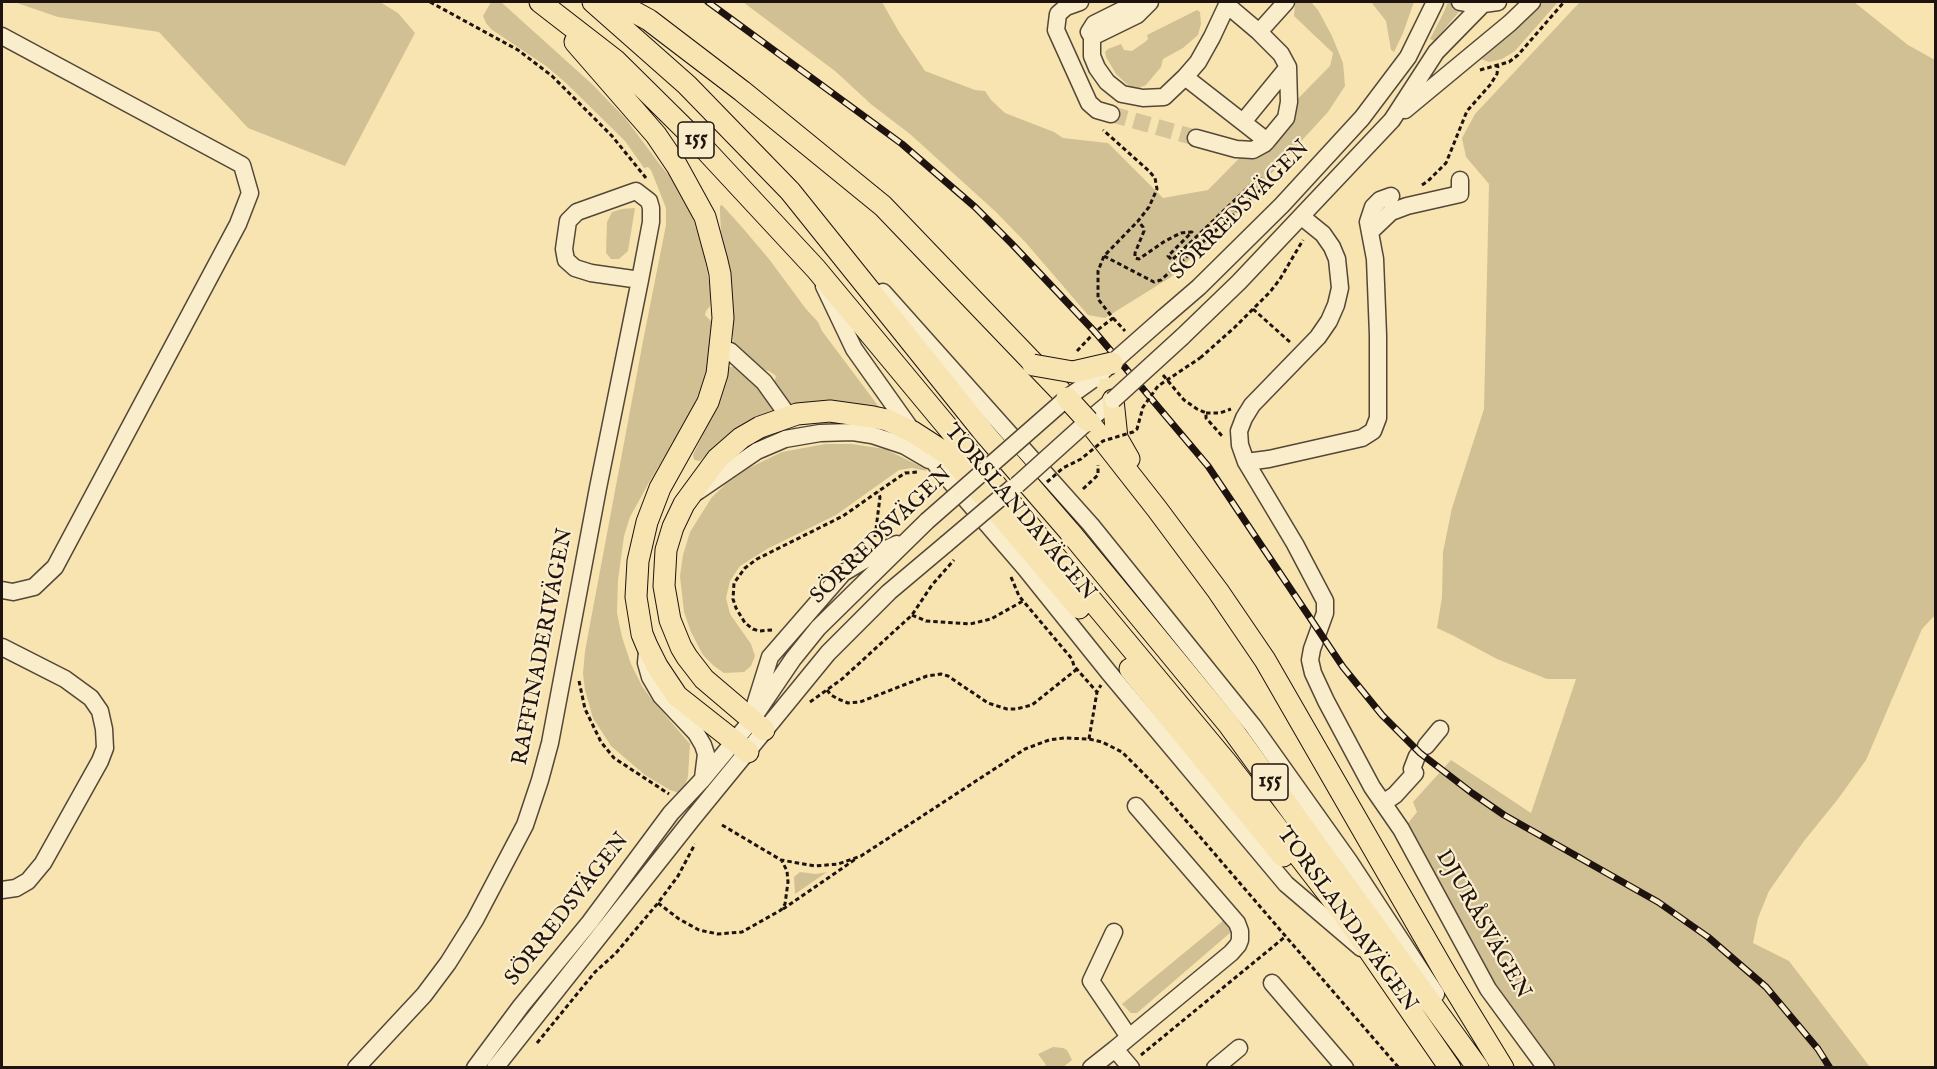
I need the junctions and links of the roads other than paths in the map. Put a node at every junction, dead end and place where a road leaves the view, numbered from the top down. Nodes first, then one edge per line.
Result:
1 (540, 2) edge
2 (593, 2) edge
3 (616, 2) edge
4 (1080, 2) edge
5 (1149, 2) edge
6 (1286, 2) edge
7 (1434, 2) edge
8 (1460, 2) edge
9 (1532, 2) edge
10 (1227, 3) edge
11 (1490, 4) edge
12 (1259, 32) junction
13 (2, 36) edge
14 (1288, 67) junction
15 (1185, 77) junction
16 (1111, 114) tunnel mouth
17 (1392, 120) junction
18 (1243, 122) junction
19 (1196, 138) tunnel mouth
20 (1267, 141) junction
21 (1460, 180) dead end
22 (790, 191) junction
23 (1391, 196) dead end
24 (1308, 222) junction
25 (1370, 232) junction
26 (816, 269) junction
27 (640, 280) junction
28 (721, 348) junction
29 (1112, 363) junction
30 (1034, 365) junction
31 (1067, 399) junction
32 (1113, 400) junction
33 (789, 417) junction
34 (1088, 421) junction
35 (913, 432) junction
36 (1110, 439) junction
37 (1246, 462) junction
38 (929, 469) junction
39 (689, 497) junction
40 (2, 590) edge
41 (647, 645) junction
42 (2, 647) edge
43 (757, 725) junction
44 (1440, 729) dead end
45 (741, 746) junction
46 (703, 779) junction
47 (1383, 803) junction
48 (1136, 806) dead end
49 (2, 890) edge
50 (1346, 917) junction
51 (1114, 932) dead end
52 (1379, 964) junction
53 (1272, 983) dead end
54 (1129, 1037) junction
55 (1115, 1048) junction
56 (1239, 1048) dead end
57 (1130, 1066) edge
58 (356, 1068) edge
59 (476, 1068) edge
60 (495, 1068) edge
61 (1091, 1068) edge
62 (1215, 1068) edge
63 (1345, 1068) edge
64 (1450, 1068) edge
65 (1478, 1068) edge
66 (1484, 1068) edge
67 (1503, 1068) edge
68 (1546, 1068) edge

1 - 26 main road, TORSLANDAVÄGEN / 155
1 - 28 main road
2 - 22 main road, TORSLANDAVÄGEN / 155
3 - 30 main road
4 - 16 street
5 - 15 street
6 - 12 street
7 - 29 street, SÖRREDSVÄGEN, bridge
8 - 11 street, SÖRREDSVÄGEN
9 - 17 street, SÖRREDSVÄGEN
10 - 12 street
10 - 15 street
11 - 17 street, SÖRREDSVÄGEN
12 - 14 street
13 - 40 street
14 - 18 street
14 - 20 street
15 - 18 street
17 - 24 street, SÖRREDSVÄGEN
18 - 20 street
19 - 20 street
21 - 25 street
22 - 65 main road, TORSLANDAVÄGEN / 155
22 - 66 street
23 - 25 street
24 - 32 street, SÖRREDSVÄGEN, bridge
24 - 37 street, DJURÅSVÄGEN
25 - 37 street
26 - 35 street
26 - 50 main road, TORSLANDAVÄGEN / 155
27 - 27 street, RAFFINADERIVÄGEN
27 - 58 street, RAFFINADERIVÄGEN
28 - 33 street
28 - 41 main road
29 - 30 main road, bridge
29 - 31 street, SÖRREDSVÄGEN, bridge
30 - 31 main road
31 - 34 main road, bridge
31 - 43 street, SÖRREDSVÄGEN, bridge
32 - 34 street, SÖRREDSVÄGEN
32 - 36 main road
33 - 35 main road
33 - 39 main road
34 - 36 main road
34 - 43 street, SÖRREDSVÄGEN, bridge
35 - 38 street
35 - 50 main road
36 - 67 main road
37 - 47 street, DJURÅSVÄGEN
38 - 39 street
38 - 52 street
39 - 43 main road
41 - 45 main road
41 - 46 street
42 - 49 street
43 - 45 street, SÖRREDSVÄGEN
44 - 47 street
45 - 46 street, SÖRREDSVÄGEN
45 - 60 street, SÖRREDSVÄGEN
46 - 59 street, SÖRREDSVÄGEN
47 - 68 street, DJURÅSVÄGEN
48 - 54 street
50 - 52 main road, TORSLANDAVÄGEN / 155
51 - 54 street
52 - 64 main road, TORSLANDAVÄGEN / 155
53 - 63 street
54 - 55 street
55 - 57 street
55 - 61 street
56 - 62 street

